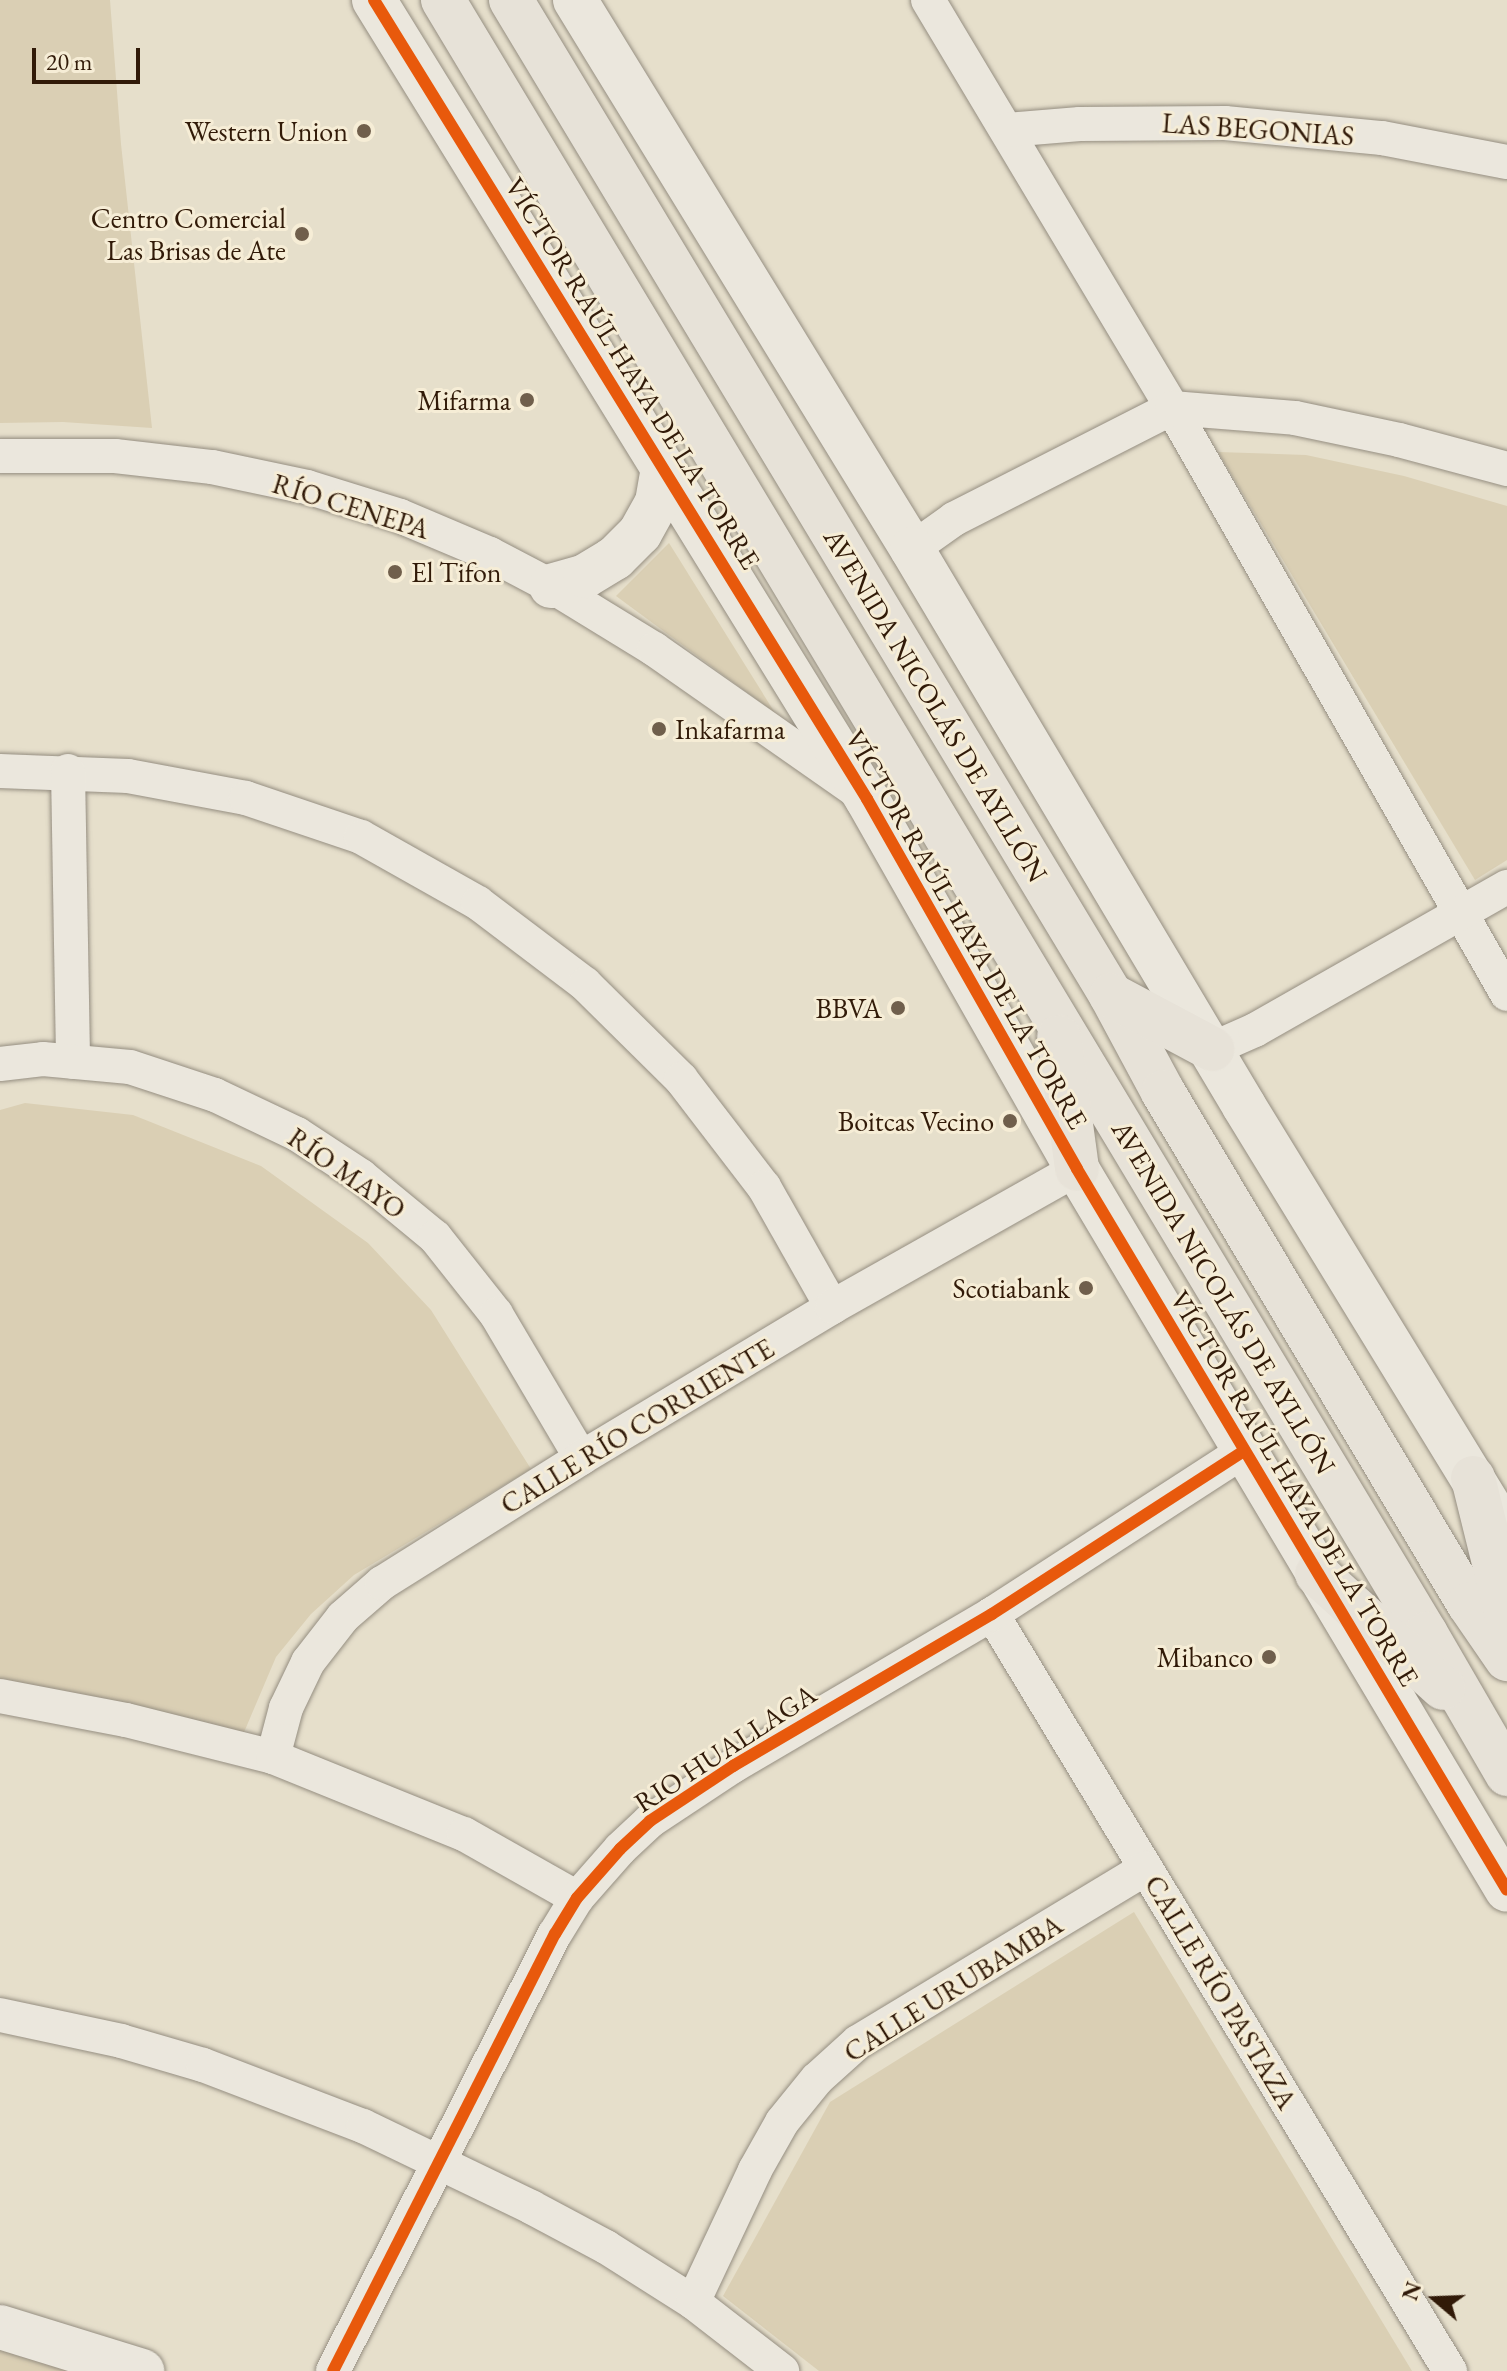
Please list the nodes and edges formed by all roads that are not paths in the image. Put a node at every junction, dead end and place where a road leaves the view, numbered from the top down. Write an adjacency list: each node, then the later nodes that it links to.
1 (374, 0): 10 (street, VÍCTOR RAÚL HAYA DE LA TORRE)
2 (443, 0): 21 (main road, AVENIDA NICOLÁS DE AYLLÓN)
3 (511, 0): 20 (main road, AVENIDA NICOLÁS DE AYLLÓN)
4 (928, 0): 6 (street)
5 (585, 6): 12 (street)
6 (1007, 130): 7 (street, LAS BEGONIAS); 8 (street)
7 (1507, 162)
8 (1172, 408): 11 (street); 12 (street); 18 (street)
9 (0, 456): 13 (street, RÍO CENEPA)
10 (663, 468): 13 (street); 16 (street, VÍCTOR RAÚL HAYA DE LA TORRE)
11 (1507, 469)
12 (912, 549): 22 (street)
13 (551, 586): 16 (street, RÍO CENEPA)
14 (0, 771): 15 (street)
15 (68, 771): 23 (street); 26 (street)
16 (867, 799): 25 (street, VÍCTOR RAÚL HAYA DE LA TORRE)
17 (1507, 887): 18 (street)
18 (1460, 917): 19 (street); 22 (street)
19 (1507, 994)
20 (1111, 995): 22 (main road); 34 (main road, AVENIDA NICOLÁS DE AYLLÓN)
21 (1056, 1019): 25 (main road); 36 (main road, AVENIDA NICOLÁS DE AYLLÓN)
22 (1212, 1049): 29 (street)
23 (73, 1062): 24 (street, RÍO MAYO); 28 (street, RÍO MAYO)
24 (0, 1064)
25 (1077, 1169): 26 (street, CALLE RÍO CORRIENTE); 27 (street, VÍCTOR RAÚL HAYA DE LA TORRE)
26 (832, 1307): 28 (street, CALLE RÍO CORRIENTE)
27 (1244, 1451): 31 (street, VÍCTOR RAÚL HAYA DE LA TORRE); 32 (street, RIO HUALLAGA)
28 (581, 1458): 37 (street, CALLE RÍO CORRIENTE)
29 (1473, 1478): 30 (street); 33 (main road)
30 (1507, 1536)
31 (1317, 1574): 36 (main road); 40 (street, VÍCTOR RAÚL HAYA DE LA TORRE)
32 (992, 1614): 39 (street, CALLE RÍO PASTAZA); 41 (street, RIO HUALLAGA)
33 (1507, 1615)
34 (1507, 1659)
35 (0, 1696): 37 (street)
36 (1472, 1714): 38 (main road, AVENIDA NICOLÁS DE AYLLÓN)
37 (273, 1757): 41 (street)
38 (1507, 1774)
39 (1146, 1868): 44 (street, CALLE URUBAMBA); 49 (street, CALLE RÍO PASTAZA)
40 (1507, 1890)
41 (577, 1898): 43 (street, RIO HUALLAGA)
42 (0, 2015): 43 (street)
43 (441, 2162): 44 (street); 47 (street, RIO HUALLAGA)
44 (693, 2302): 48 (street)
45 (0, 2327): 46 (street)
46 (142, 2371)
47 (333, 2371)
48 (782, 2371)
49 (1450, 2371)

